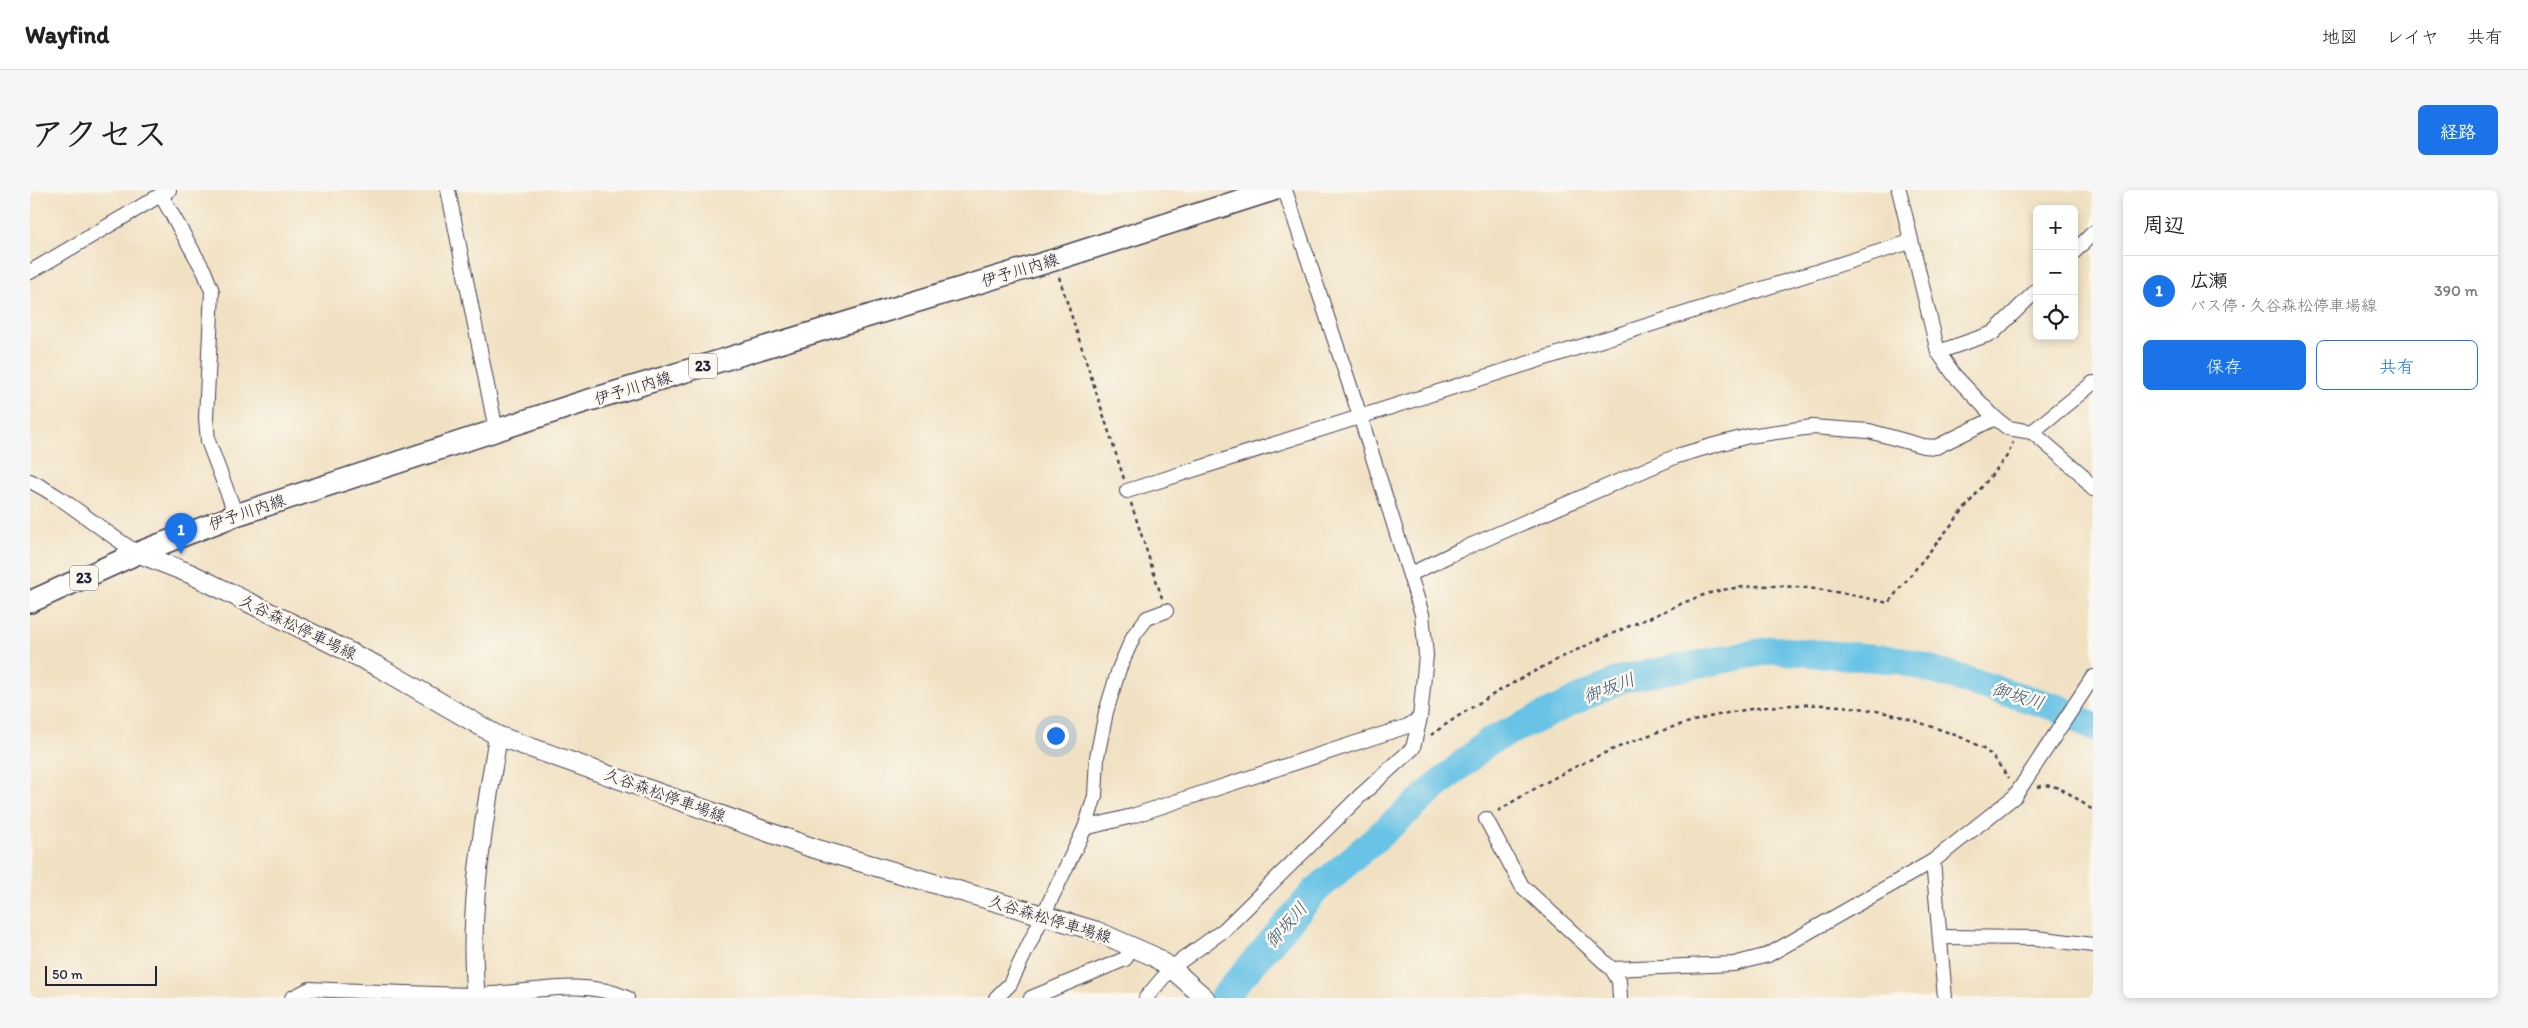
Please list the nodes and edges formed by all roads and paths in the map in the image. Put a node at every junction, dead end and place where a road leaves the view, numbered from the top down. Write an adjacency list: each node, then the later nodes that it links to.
1 (448, 190): 16 (street)
2 (1273, 190): 9 (main road, 伊予川内線 / 23)
3 (1285, 190): 14 (street)
4 (1899, 190): 7 (street)
5 (165, 193): 10 (street); 21 (street)
6 (2093, 233): 8 (street)
7 (1910, 242): 12 (street); 14 (street)
8 (2076, 250)
9 (1054, 260): 16 (main road, 伊予川内線 / 23); 20 (path)
10 (30, 272)
11 (2033, 294): 12 (street)
12 (1938, 352): 15 (street)
13 (2093, 383): 17 (street)
14 (1360, 416): 20 (street); 23 (street)
15 (1995, 418): 17 (street); 23 (street)
16 (496, 430): 21 (main road, 伊予川内線 / 23)
17 (2025, 431): 19 (street); 29 (path)
18 (30, 482): 22 (street)
19 (2093, 489)
20 (1127, 491): 25 (path)
21 (236, 514): 22 (main road, 伊予川内線 / 23)
22 (138, 553): 24 (main road, 伊予川内線 / 23); 28 (main road, 久谷森松停車場線)
23 (1411, 574): 27 (street)
24 (30, 602)
25 (1166, 611): 33 (street)
26 (2093, 677): 30 (street)
27 (1420, 718): 29 (street); 33 (street)
28 (498, 736): 35 (main road, 久谷森松停車場線); 41 (street)
29 (1414, 748): 40 (street)
30 (2018, 791): 31 (path); 32 (path); 34 (street)
31 (2093, 810)
32 (1486, 818): 39 (street)
33 (1085, 828): 35 (street)
34 (1934, 861): 36 (street); 39 (street)
35 (1041, 916): 38 (main road, 久谷森松停車場線); 44 (street)
36 (1940, 937): 37 (street); 49 (street)
37 (2093, 945)
38 (1134, 947): 40 (main road, 久谷森松停車場線); 45 (street)
39 (1612, 969): 48 (street)
40 (1176, 972): 46 (street); 47 (main road, 久谷森松停車場線)
41 (475, 996): 42 (street); 43 (street)
42 (292, 998)
43 (627, 998)
44 (996, 998)
45 (1031, 998)
46 (1146, 998)
47 (1205, 998)
48 (1620, 998)
49 (1944, 998)

